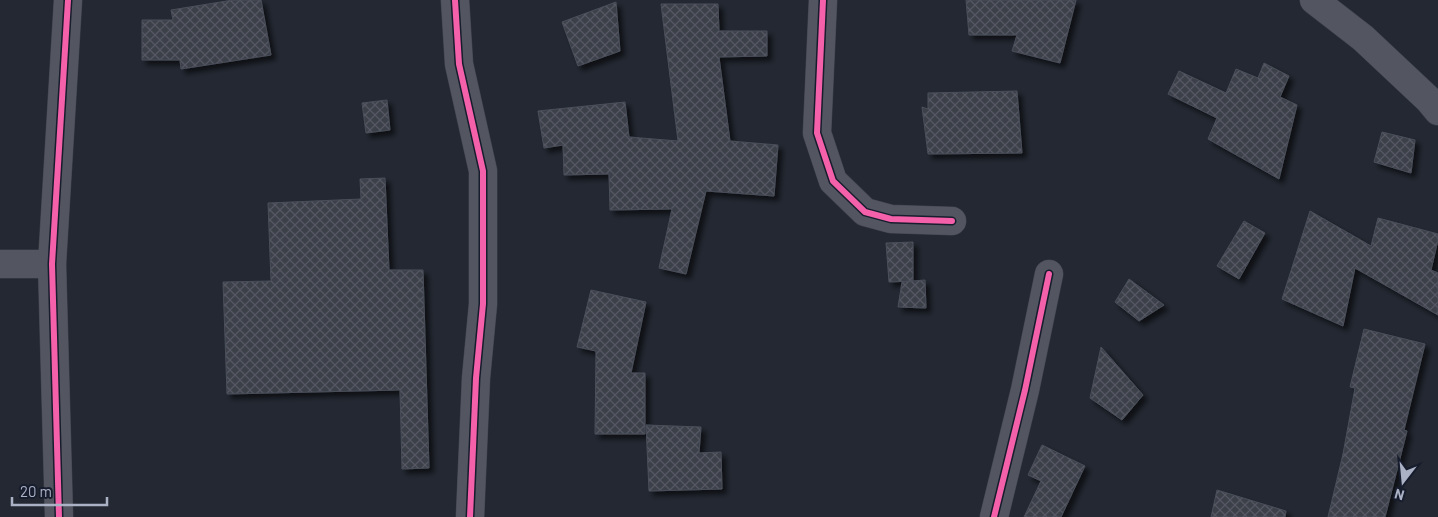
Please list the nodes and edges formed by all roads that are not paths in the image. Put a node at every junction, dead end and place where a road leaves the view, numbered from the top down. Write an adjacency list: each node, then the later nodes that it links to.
1 (68, 0): 8 (street)
2 (455, 0): 11 (street)
3 (823, 0): 6 (street)
4 (1314, 0): 5 (street)
5 (1438, 111)
6 (952, 221)
7 (0, 264): 8 (street)
8 (52, 264): 10 (street)
9 (1049, 274): 12 (street)
10 (59, 517)
11 (470, 517)
12 (994, 517)

